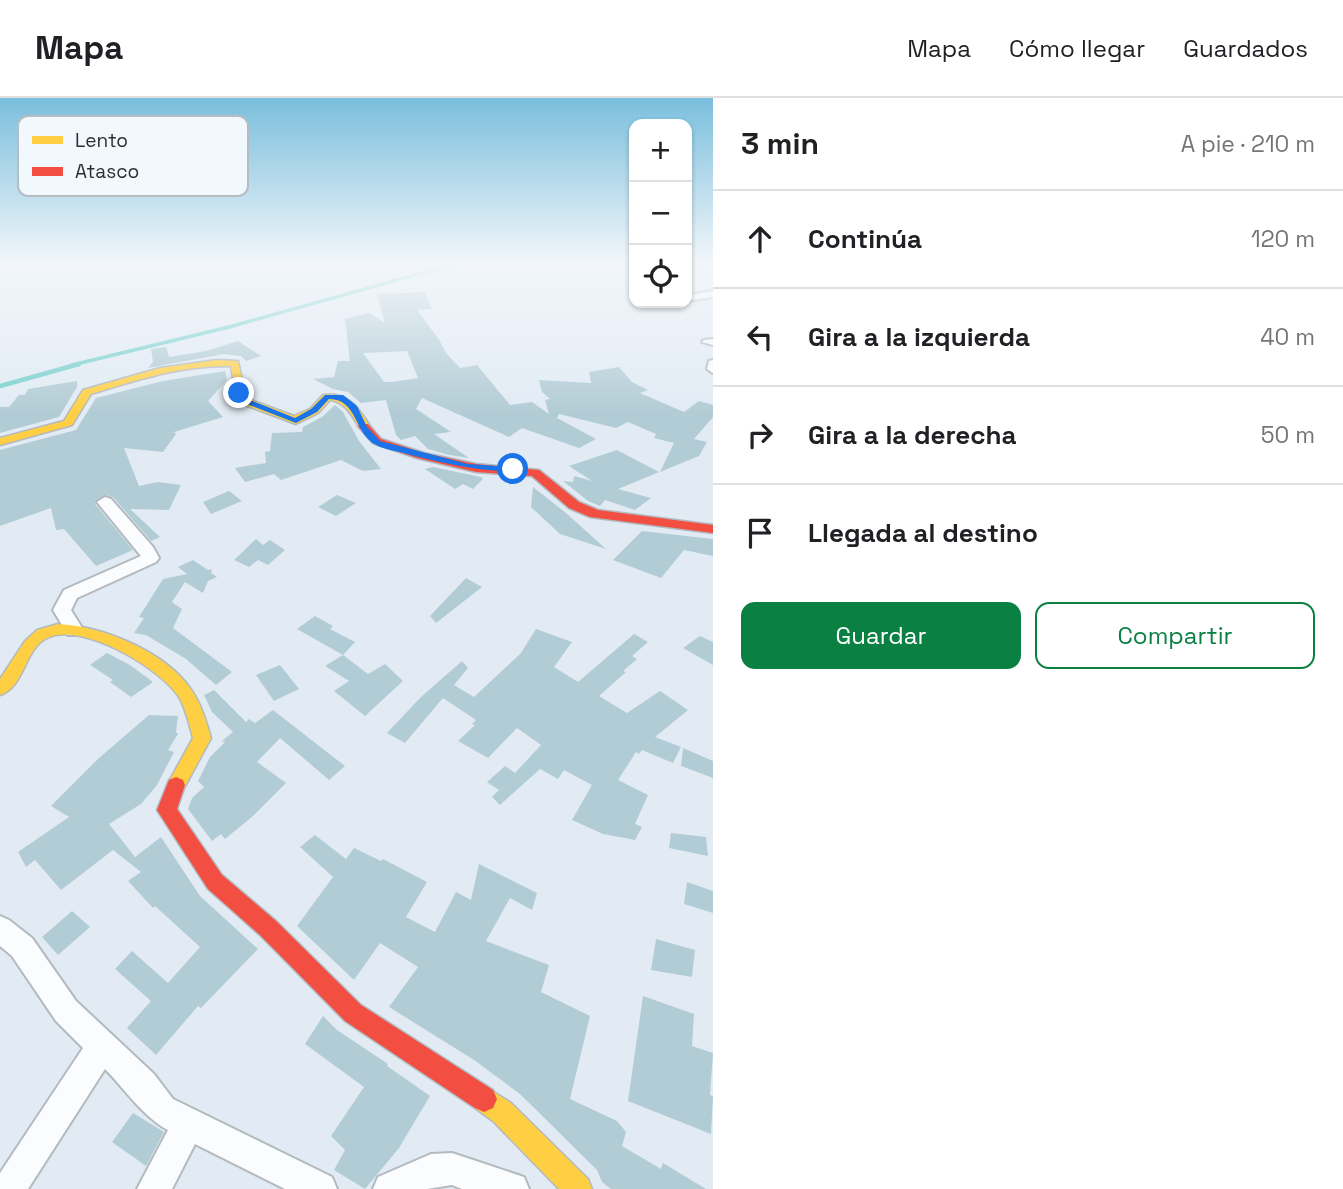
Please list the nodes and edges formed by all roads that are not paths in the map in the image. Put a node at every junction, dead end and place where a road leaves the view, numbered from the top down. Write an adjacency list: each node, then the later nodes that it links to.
1 (0, 442): 3 (street)
2 (105, 502): 4 (street)
3 (713, 529)
4 (75, 631): 5 (street); 15 (street)
5 (0, 689)
6 (0, 929): 7 (street)
7 (102, 1046): 8 (street); 11 (street)
8 (188, 1125): 10 (street); 12 (street)
9 (449, 1179): 13 (street); 14 (street)
10 (317, 1188)
11 (9, 1189)
12 (154, 1189)
13 (390, 1189)
14 (512, 1189)
15 (578, 1189)

